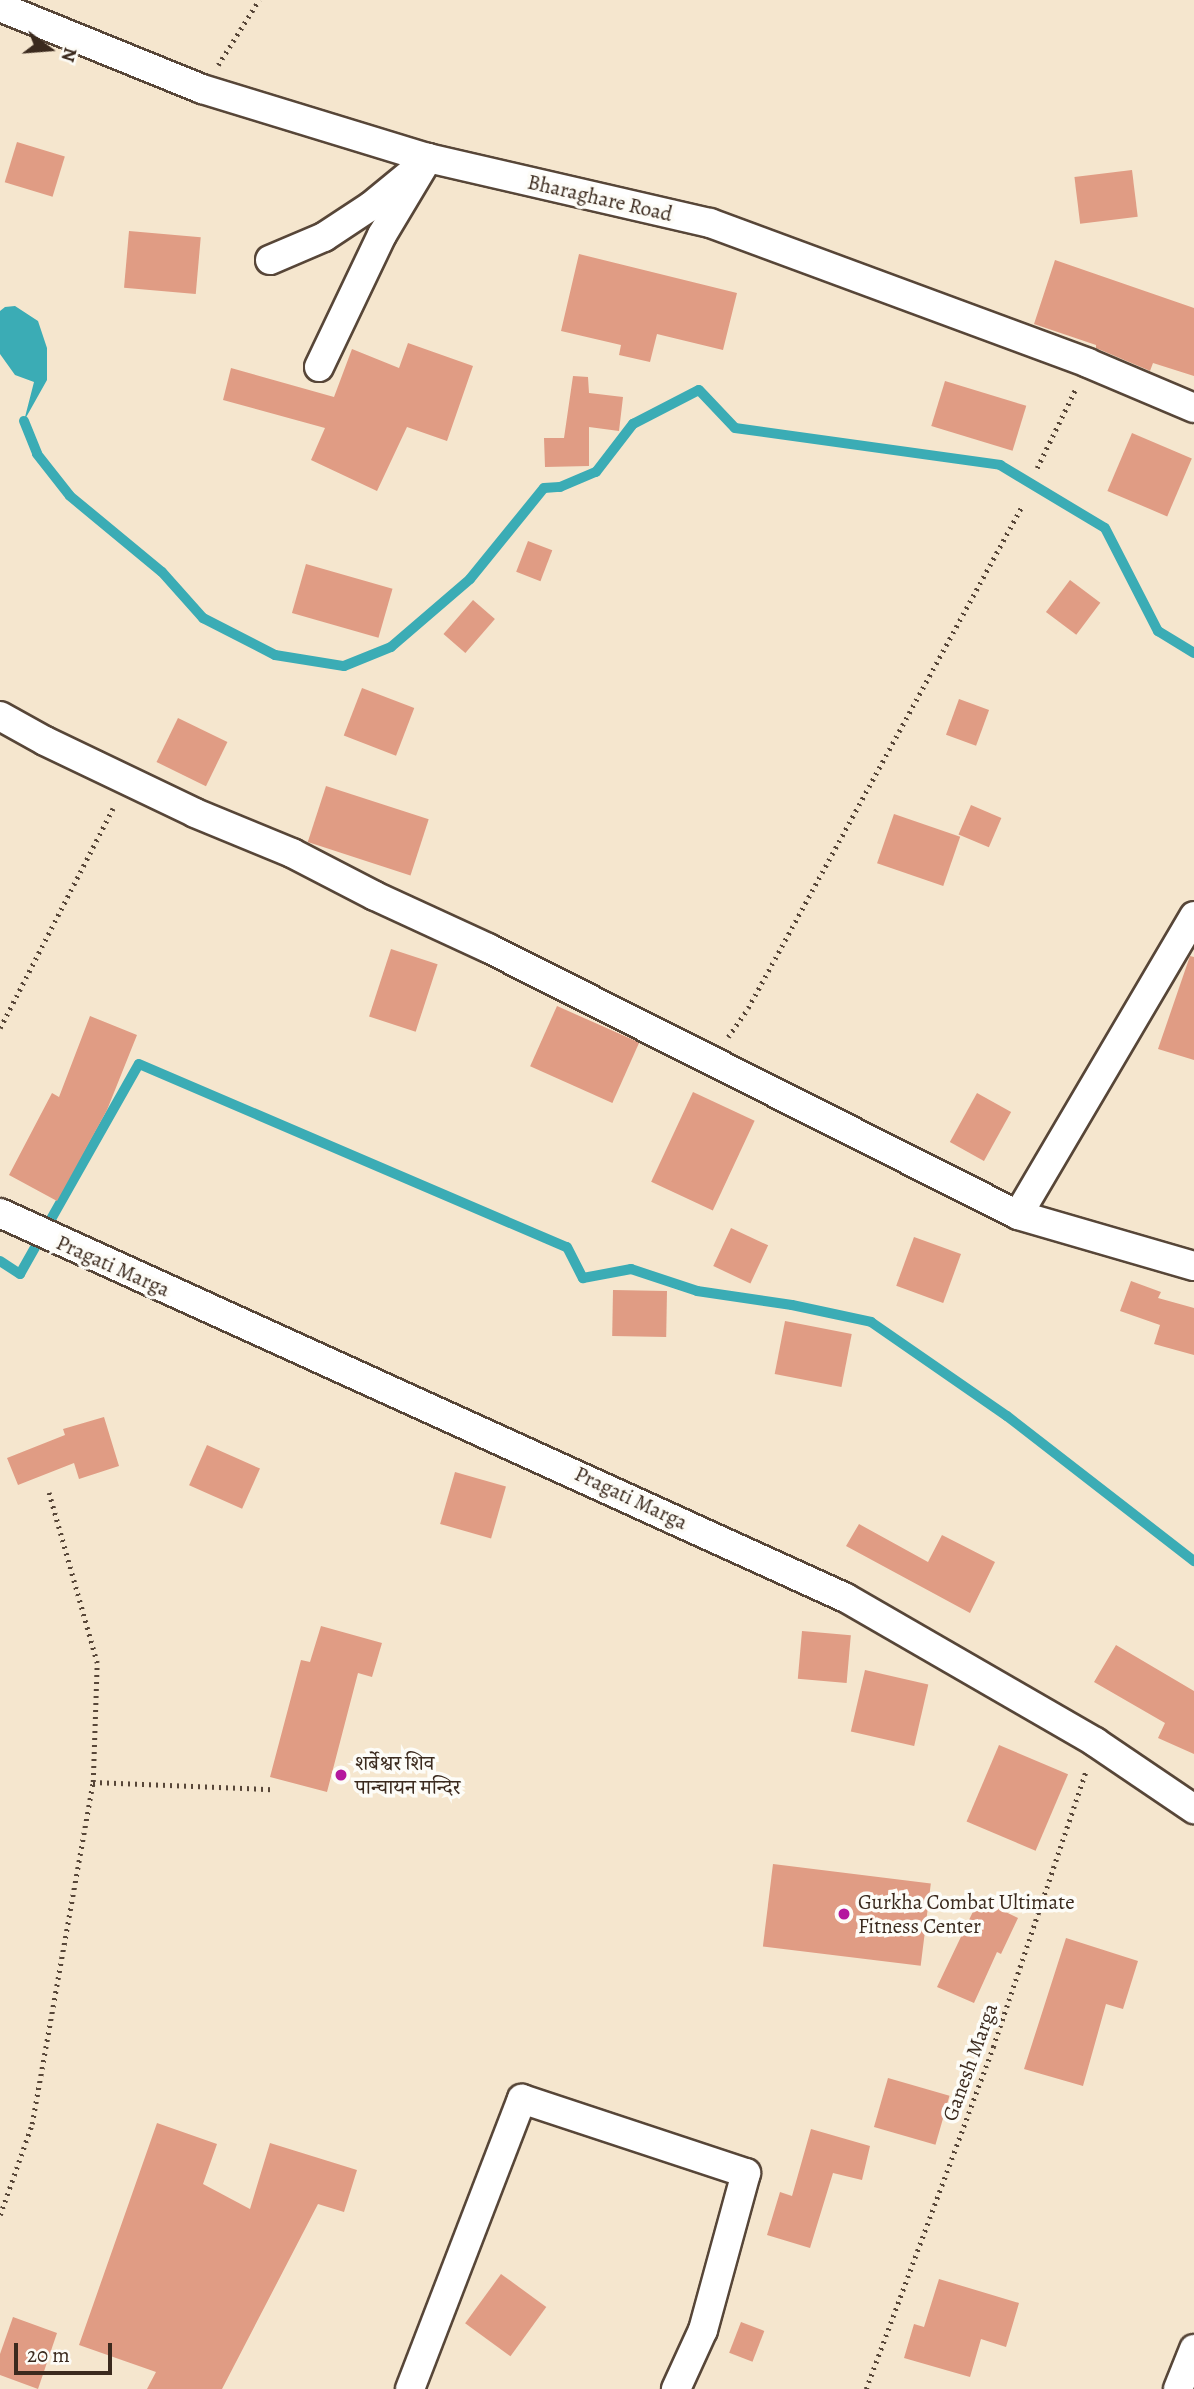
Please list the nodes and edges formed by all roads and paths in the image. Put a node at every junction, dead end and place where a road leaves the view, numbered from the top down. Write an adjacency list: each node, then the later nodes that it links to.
1 (258, 0): 3 (path)
2 (0, 7): 3 (street, Bharaghare Road)
3 (202, 89): 4 (street, Bharaghare Road)
4 (428, 159): 5 (street); 6 (street, Bharaghare Road); 7 (street)
5 (270, 260)
6 (1088, 363): 8 (street, Bharaghare Road); 9 (path)
7 (319, 367)
8 (1194, 408)
9 (1037, 468)
10 (1022, 506): 15 (path)
11 (0, 716): 12 (street)
12 (127, 780): 14 (path); 15 (street)
13 (1194, 915): 17 (street)
14 (0, 1028)
15 (712, 1060): 17 (street)
16 (0, 1213): 20 (street, Pragati Marga)
17 (1018, 1215): 18 (street)
18 (1194, 1266)
19 (50, 1493): 21 (path)
20 (1095, 1742): 23 (street, Pragati Marga); 28 (path, Ganesh Marga)
21 (93, 1782): 22 (path); 24 (path)
22 (271, 1789)
23 (1194, 1809)
24 (0, 2215)
25 (1194, 2349): 29 (street)
26 (410, 2389): 27 (street)
27 (677, 2389)
28 (866, 2389)
29 (1178, 2389)

